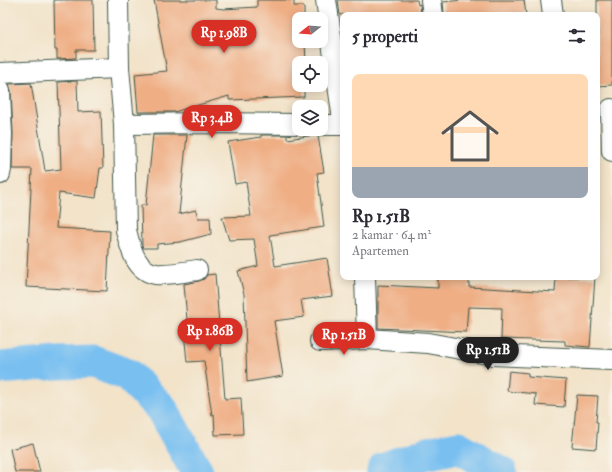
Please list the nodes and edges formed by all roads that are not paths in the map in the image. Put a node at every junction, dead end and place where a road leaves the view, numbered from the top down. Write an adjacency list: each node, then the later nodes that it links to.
1 (118, 0): 7 (street)
2 (326, 0): 10 (street)
3 (431, 0): 5 (street)
4 (551, 0): 6 (street)
5 (433, 12)
6 (553, 12)
7 (119, 68): 8 (street); 12 (street)
8 (0, 73)
9 (0, 91): 17 (street)
10 (340, 99)
11 (607, 109): 16 (street)
12 (124, 124): 13 (street); 18 (street)
13 (292, 124)
14 (328, 125): 15 (street)
15 (340, 125)
16 (612, 150)
17 (0, 174)
18 (197, 270)
19 (365, 280): 20 (street)
20 (367, 338): 21 (street); 22 (street)
21 (320, 341)
22 (612, 360)

